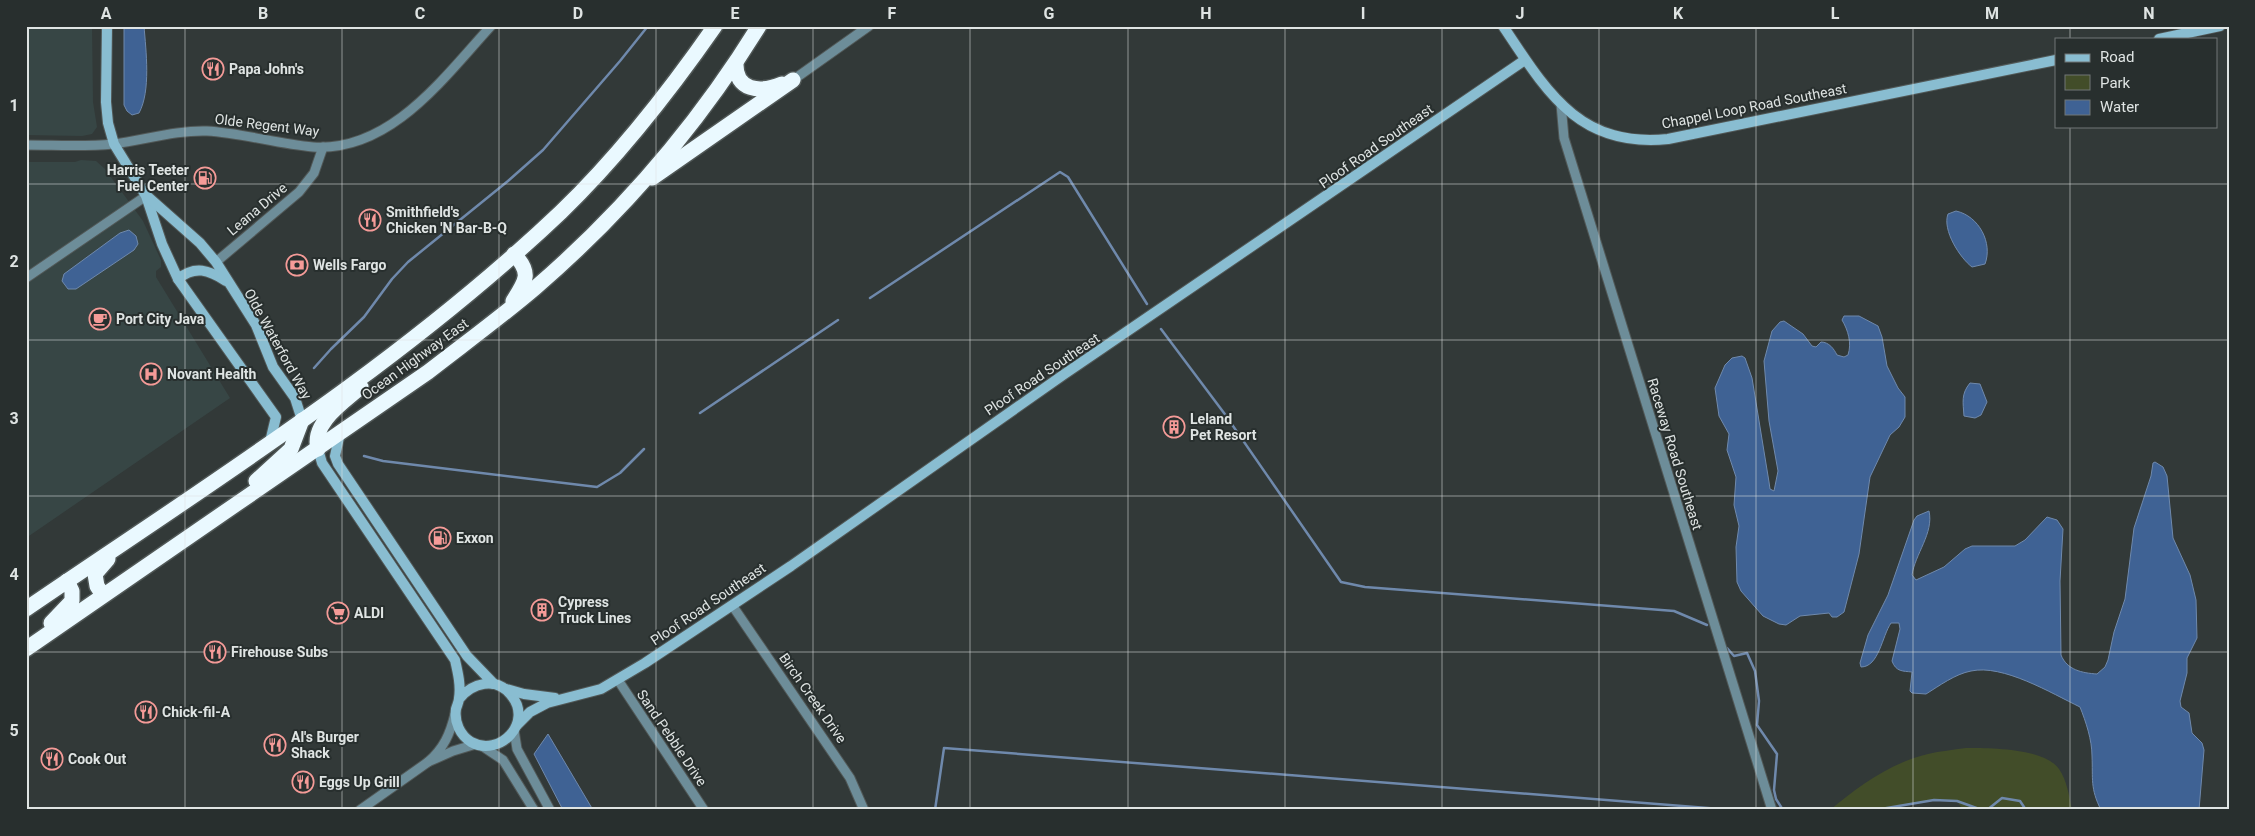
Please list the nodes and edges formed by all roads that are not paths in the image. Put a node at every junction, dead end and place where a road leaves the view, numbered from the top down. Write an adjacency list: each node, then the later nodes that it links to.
1 (107, 26): 15 (street, Olde Waterford Way)
2 (492, 26): 16 (street, Olde Regent Way)
3 (716, 26): 19 (highway, Ocean Highway East)
4 (759, 26): 11 (highway, Ocean Highway East)
5 (869, 26): 12 (street)
6 (1503, 26): 9 (street, Chappel Loop Road Southeast)
7 (2220, 26): 8 (street)
8 (2164, 38)
9 (1525, 60): 13 (street, Chappel Loop Road Southeast); 34 (street, Ploof Road Southeast)
10 (2055, 60): 13 (street, Chappel Loop Road Southeast)
11 (736, 63): 12 (highway); 17 (highway, Ocean Highway East)
12 (793, 80): 17 (highway)
13 (1561, 104): 49 (street, Raceway Road Southeast)
14 (26, 144): 15 (street, Olde Regent Way)
15 (114, 144): 16 (street, Olde Regent Way); 18 (street, Olde Waterford Way)
16 (323, 147): 20 (street, Leana Drive)
17 (632, 193): 24 (highway, Ocean Highway East)
18 (146, 196): 20 (street, Olde Waterford Way); 21 (street); 22 (street, Olde Waterford Way)
19 (514, 254): 24 (highway); 25 (highway, Ocean Highway East)
20 (216, 262): 23 (street, Olde Waterford Way)
21 (26, 278)
22 (178, 279): 23 (street); 28 (street, Olde Waterford Way)
23 (227, 281): 26 (street, Olde Waterford Way)
24 (506, 312): 27 (highway, Ocean Highway East)
25 (420, 334): 26 (highway, Ocean Highway East); 29 (highway)
26 (302, 420): 28 (highway, Ocean Highway East); 30 (highway)
27 (340, 433): 29 (highway, Ocean Highway East); 38 (street)
28 (270, 442): 31 (highway, Ocean Highway East)
29 (318, 449): 30 (highway, Ocean Highway East); 40 (street)
30 (202, 528): 33 (highway, Ocean Highway East)
31 (129, 538): 32 (highway, Ocean Highway East); 33 (highway)
32 (67, 581): 35 (highway, Ocean Highway East); 36 (highway)
33 (104, 595): 36 (highway, Ocean Highway East)
34 (732, 605): 37 (street, Ploof Road Southeast); 48 (street, Birch Creek Drive)
35 (26, 609)
36 (26, 648)
37 (618, 680): 39 (street, Ploof Road Southeast); 47 (street, Sand Pebble Drive)
38 (499, 686): 39 (street, Ploof Road Southeast); 40 (street); 41 (street)
39 (566, 697): 41 (street, Ploof Road Southeast)
40 (458, 704): 42 (street); 43 (street)
41 (516, 728): 42 (street); 46 (street)
42 (479, 745): 43 (street); 45 (street)
43 (428, 762): 44 (street)
44 (360, 810)
45 (534, 810)
46 (550, 810)
47 (704, 810)
48 (864, 810)
49 (1772, 810)

